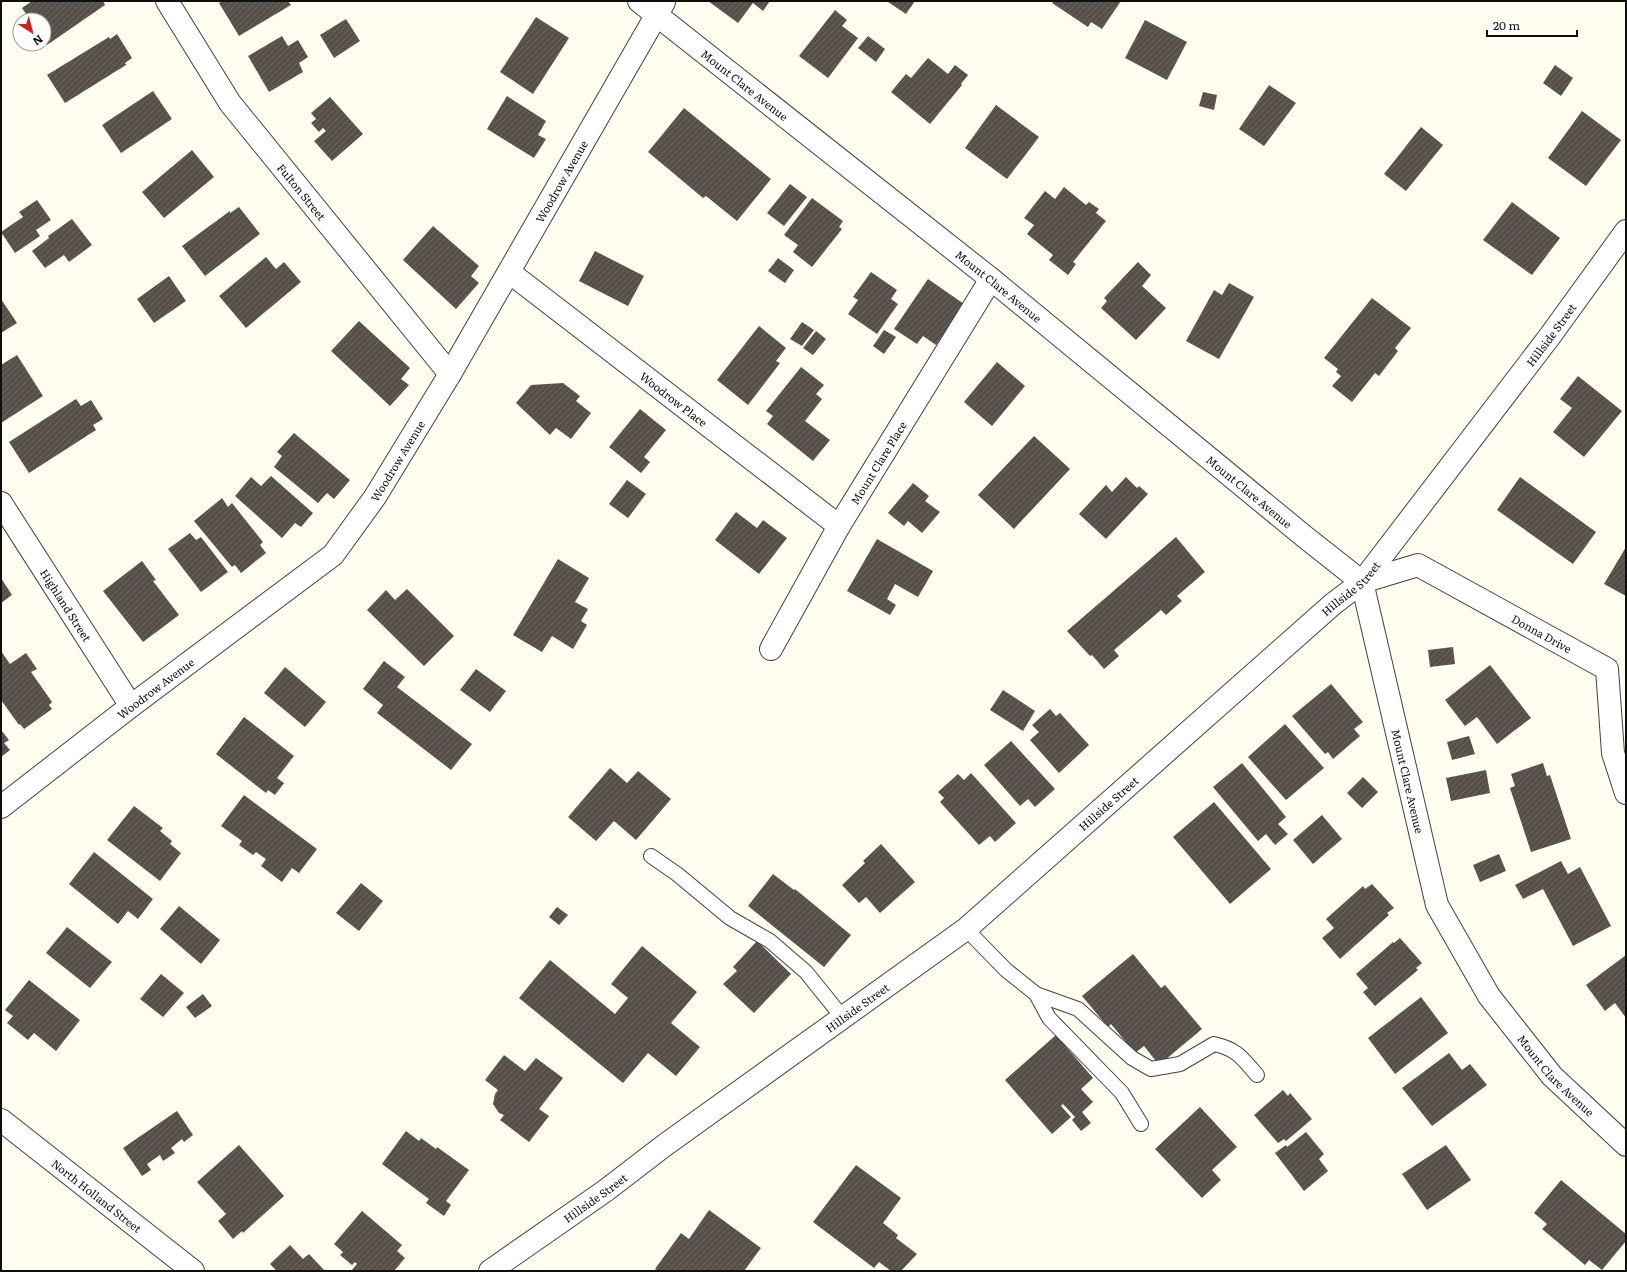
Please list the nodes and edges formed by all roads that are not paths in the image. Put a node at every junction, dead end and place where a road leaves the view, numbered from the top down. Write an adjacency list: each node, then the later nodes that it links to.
1 (167, 1): 7 (street, Fulton Street)
2 (639, 1): 3 (street, Mount Clare Avenue)
3 (661, 8): 5 (street, Woodrow Avenue); 6 (street, Mount Clare Avenue)
4 (1626, 231): 10 (street, Hillside Street)
5 (509, 272): 7 (street, Woodrow Avenue); 9 (street, Woodrow Place)
6 (990, 279): 9 (street, Mount Clare Place); 10 (street, Mount Clare Avenue)
7 (450, 374): 13 (street, Woodrow Avenue)
8 (1, 503): 13 (street, Highland Street)
9 (839, 526): 11 (street, Mount Clare Place)
10 (1362, 582): 12 (street, Donna Drive); 17 (street, Hillside Street); 23 (street, Mount Clare Avenue)
11 (771, 649)
12 (1616, 672): 14 (street, Donna Drive)
13 (131, 706): 15 (street, Woodrow Avenue)
14 (1626, 793)
15 (1, 807)
16 (650, 856): 19 (lane)
17 (966, 929): 18 (lane); 19 (street, Hillside Street)
18 (1036, 994): 20 (lane); 22 (lane)
19 (843, 1018): 25 (street, Hillside Street)
20 (1257, 1075)
21 (1, 1120): 24 (street, North Holland Street)
22 (1141, 1124)
23 (1626, 1145)
24 (193, 1271)
25 (490, 1271)

